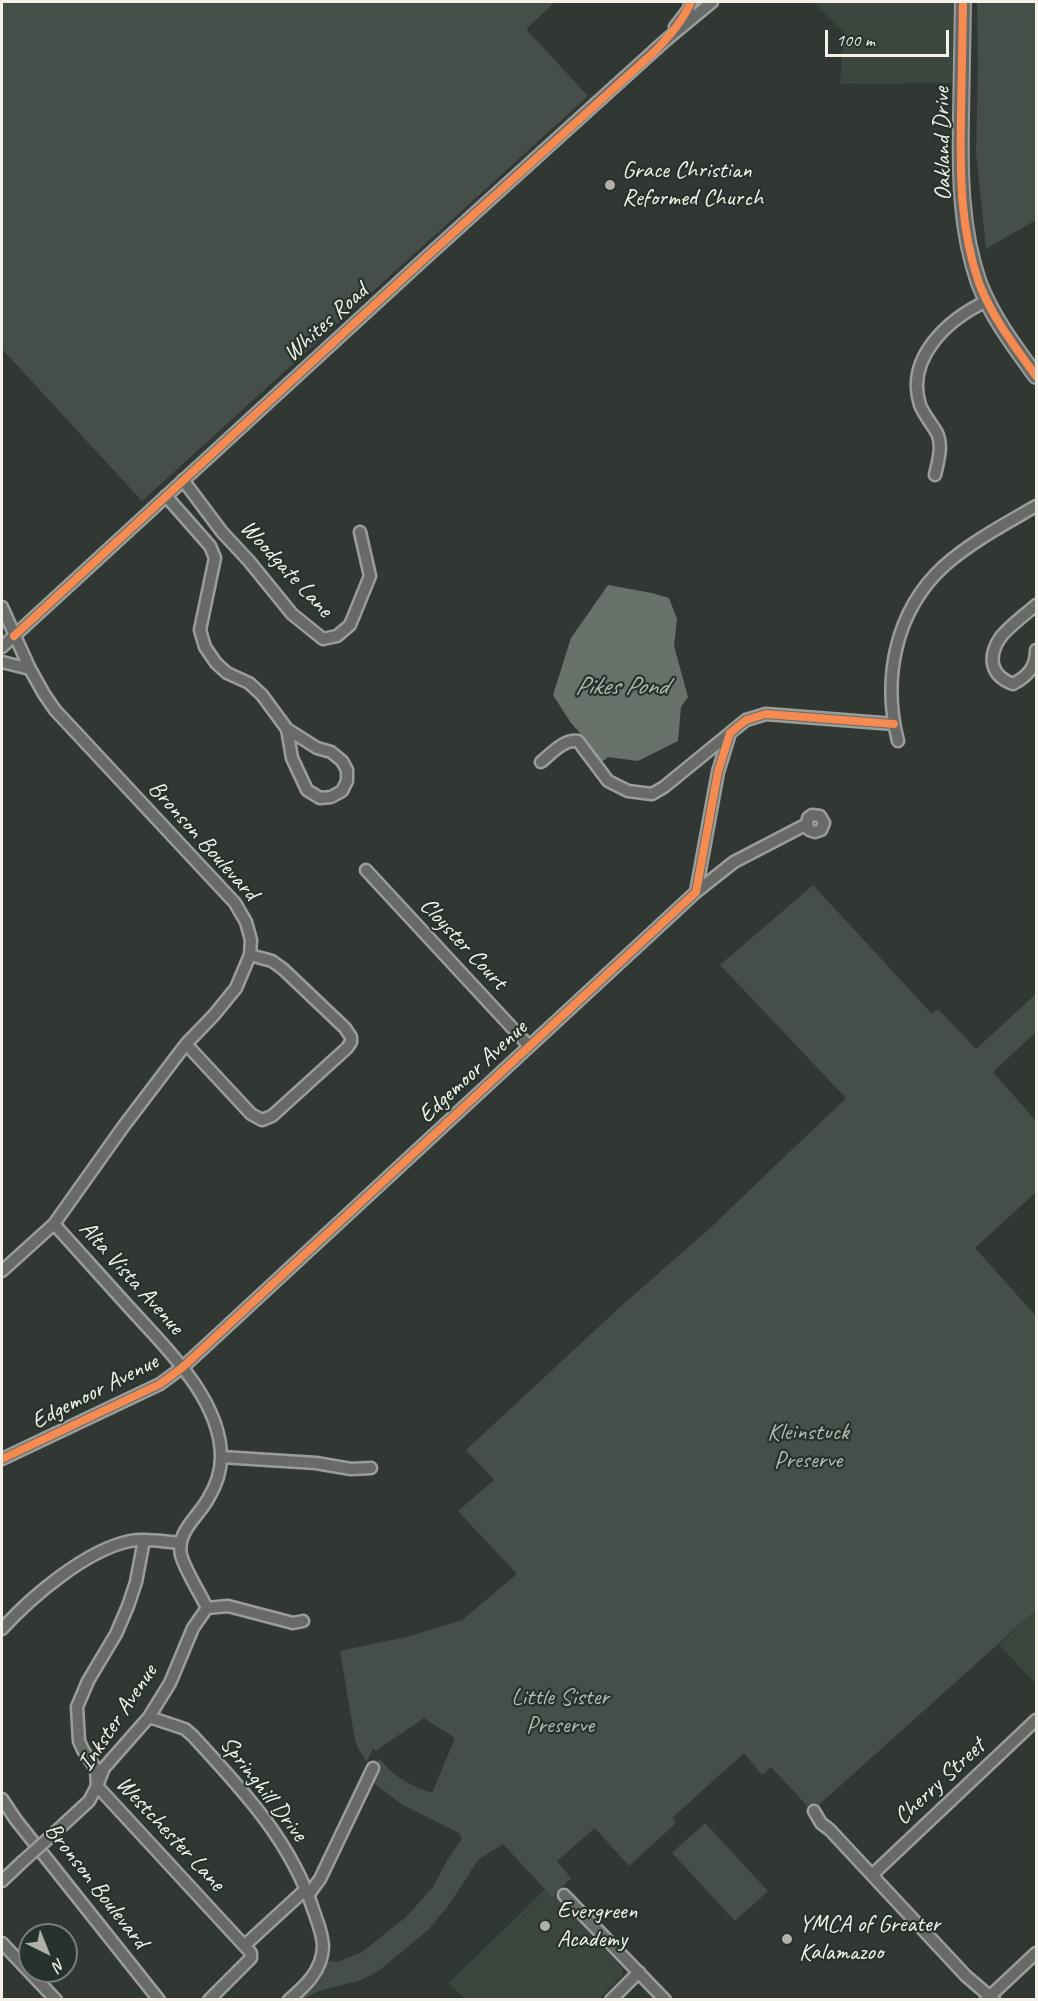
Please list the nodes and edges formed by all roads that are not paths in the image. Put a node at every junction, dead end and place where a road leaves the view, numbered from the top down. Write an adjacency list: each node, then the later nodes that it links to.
1 (691, 2): 4 (street)
2 (712, 2): 4 (street, Whites Road)
3 (963, 2): 5 (main road, Oakland Drive)
4 (666, 40): 8 (street, Whites Road)
5 (987, 301): 6 (main road, Oakland Drive); 7 (street)
6 (1036, 376)
7 (935, 475)
8 (183, 480): 9 (street, Whites Road); 11 (street, Woodgate Lane)
9 (166, 496): 14 (street, Whites Road); 20 (street, Woodgate Lane)
10 (1036, 506): 19 (street)
11 (360, 532)
12 (1036, 605): 16 (street)
13 (2, 607): 14 (street, Bronson Boulevard)
14 (14, 636): 15 (street, Whites Road); 18 (street, Bronson Boulevard)
15 (2, 647)
16 (1036, 650)
17 (2, 662): 18 (street)
18 (30, 669): 27 (street, Bronson Boulevard)
19 (894, 724): 21 (street); 22 (street)
20 (287, 729): 20 (street, Woodgate Lane)
21 (730, 733): 23 (street); 26 (street)
22 (898, 741)
23 (541, 762)
24 (807, 824): 26 (street, Edgemoor Avenue)
25 (366, 870): 29 (street, Cloyster Court)
26 (696, 892): 29 (street, Edgemoor Avenue)
27 (250, 955): 28 (street, Bronson Boulevard); 28 (street)
28 (186, 1044): 30 (street, Bronson Boulevard)
29 (529, 1046): 32 (street, Edgemoor Avenue)
30 (54, 1224): 31 (street, Bronson Boulevard); 32 (street, Alta Vista Avenue)
31 (2, 1270)
32 (183, 1367): 33 (street, Alta Vista Avenue); 34 (street, Edgemoor Avenue)
33 (221, 1457): 35 (street); 37 (street)
34 (2, 1459)
35 (371, 1468)
36 (144, 1540): 37 (street); 40 (street); 44 (street, Westchester Lane)
37 (181, 1543): 38 (street)
38 (207, 1608): 39 (street); 41 (street, Inkster Avenue)
39 (303, 1621)
40 (2, 1629)
41 (149, 1717): 44 (street, Inkster Avenue); 49 (street, Springhill Drive)
42 (1036, 1720): 47 (street, Cherry Street)
43 (373, 1768): 49 (street)
44 (97, 1786): 48 (street, Inkster Avenue, bridge); 52 (street, Westchester Lane)
45 (2, 1799): 57 (street, Bronson Boulevard)
46 (814, 1811): 47 (street)
47 (872, 1875): 55 (street)
48 (2, 1881)
49 (307, 1892): 52 (street); 59 (street, Springhill Drive)
50 (564, 1895): 54 (street)
51 (2, 1943): 56 (street)
52 (245, 1945): 58 (street)
53 (1036, 1953): 55 (street)
54 (639, 1972): 60 (street); 61 (street)
55 (990, 1998)
56 (56, 2000)
57 (159, 2000)
58 (209, 2000)
59 (289, 2000)
60 (610, 2000)
61 (665, 2000)

